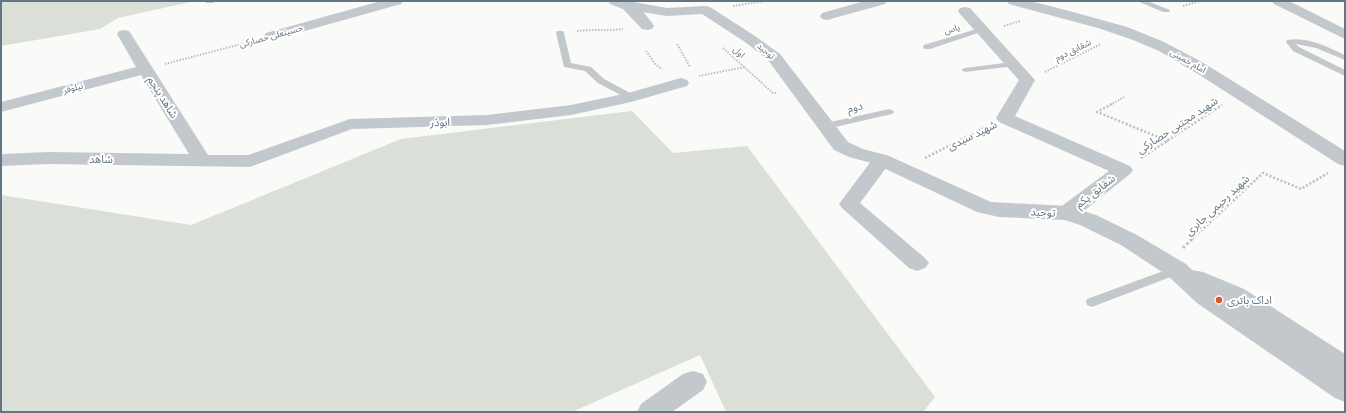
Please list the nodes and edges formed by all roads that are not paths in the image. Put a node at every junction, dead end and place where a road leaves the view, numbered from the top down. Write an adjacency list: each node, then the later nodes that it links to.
1 (396, 1): 15 (street, حسینعلی حصارکی)
2 (880, 1): 9 (street)
3 (1014, 1): 30 (street, امام خمینی)
4 (1140, 1): 7 (lane)
5 (1279, 1): 14 (street)
6 (621, 4): 10 (street); 26 (street, توحید)
7 (1166, 10)
8 (965, 11): 11 (street)
9 (827, 16)
10 (647, 26)
11 (983, 30): 16 (lane, یاس); 18 (street)
12 (560, 33): 23 (lane)
13 (124, 34): 19 (street, شاهد پنجم)
14 (1345, 35)
15 (271, 36)
16 (927, 47)
17 (1345, 58): 21 (lane)
18 (1012, 64): 20 (lane); 31 (street, شهید سیدی)
19 (146, 69): 24 (street, نیلوفر); 27 (street, شاهد پنجم)
20 (965, 70)
21 (1345, 73)
22 (681, 83): 23 (street, ابوذر)
23 (631, 97): 27 (street, ابوذر)
24 (1, 107)
25 (888, 112): 26 (lane, دوم)
26 (826, 126): 29 (street, توحید)
27 (201, 159): 28 (street, شاهد)
28 (1, 160)
29 (882, 160): 32 (street, توحید); 33 (street)
30 (1345, 160)
31 (1123, 170): 32 (street, شقایق یکم)
32 (1067, 213): 34 (street, توحید)
33 (917, 263)
34 (1172, 267): 35 (lane); 36 (street, توحید); 38 (street, توحید)
35 (1092, 302)
36 (1345, 368)
37 (693, 382): 39 (street)
38 (1345, 390)
39 (651, 412)

